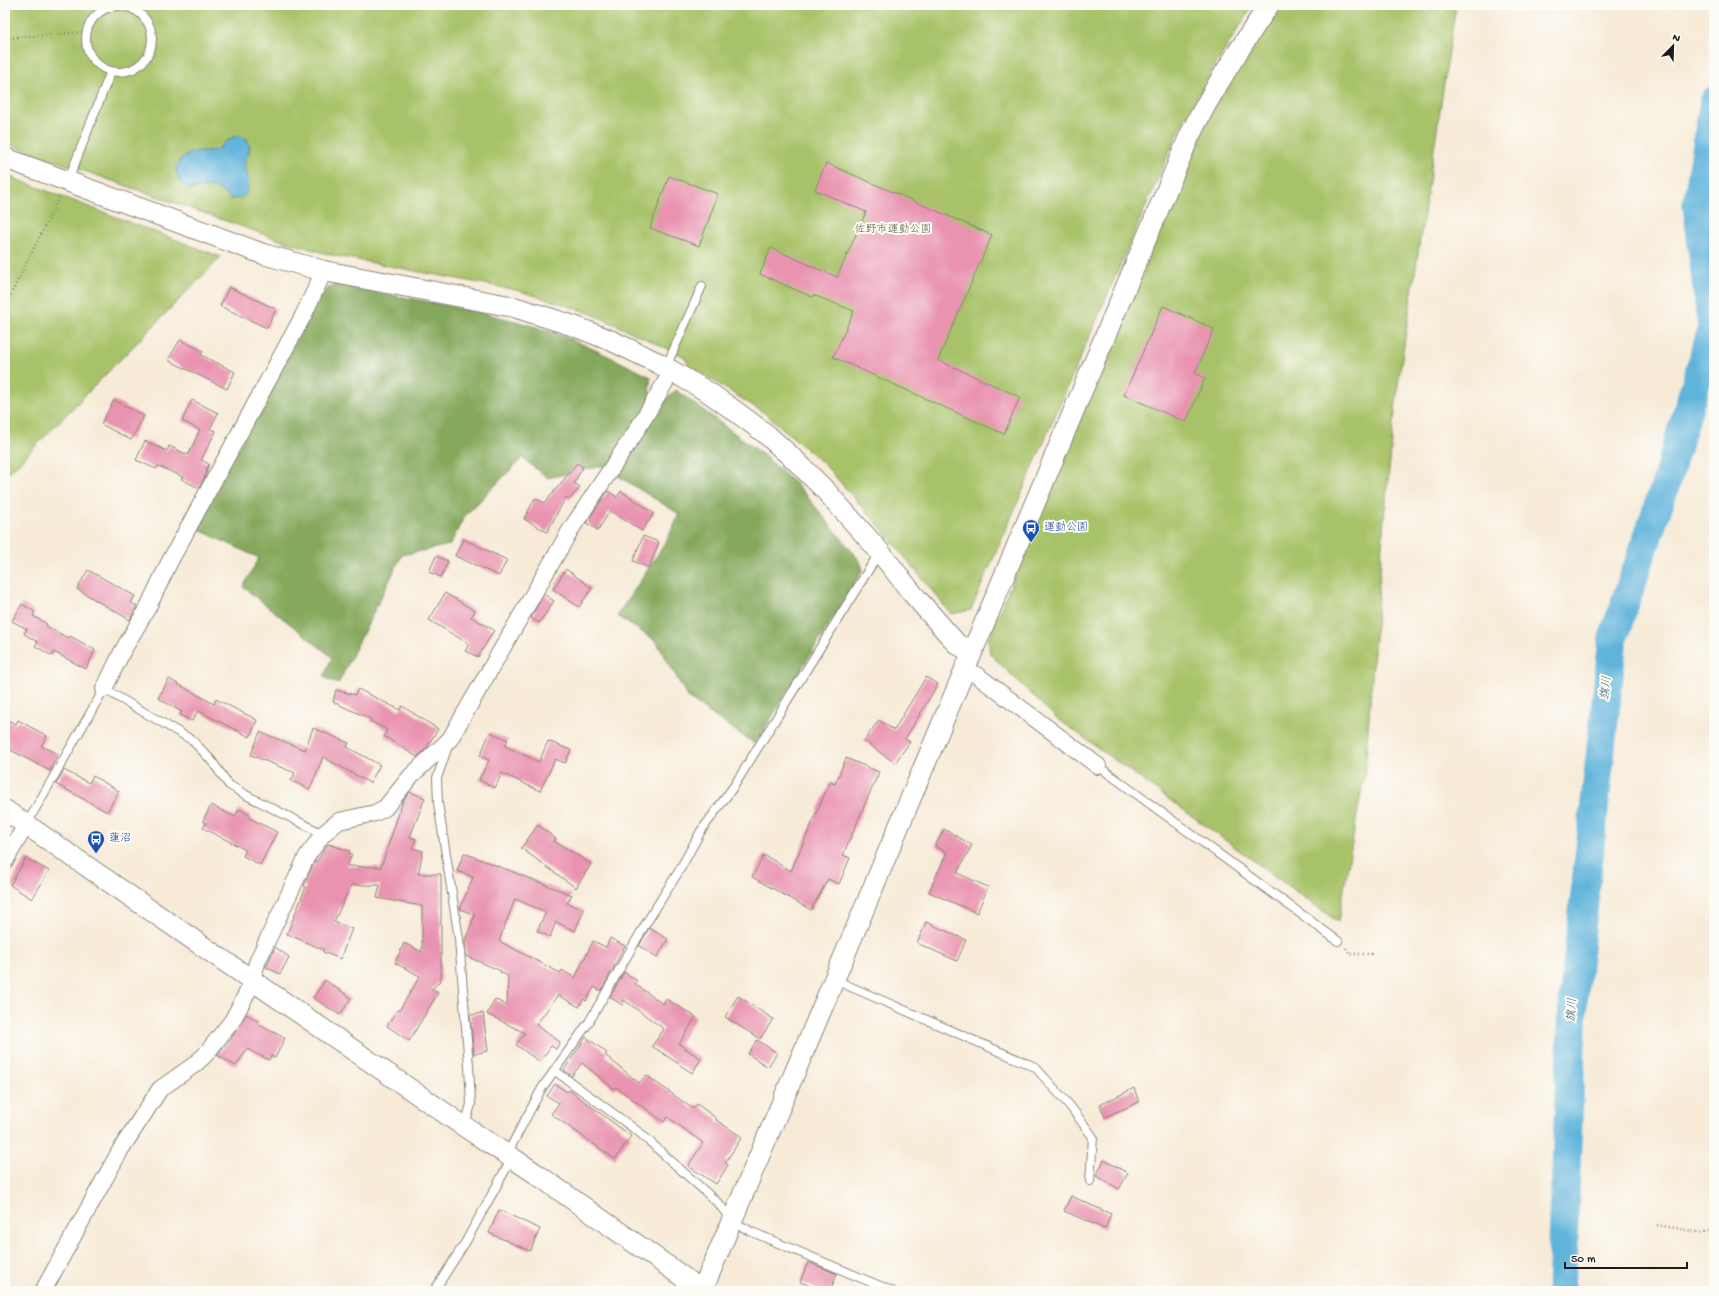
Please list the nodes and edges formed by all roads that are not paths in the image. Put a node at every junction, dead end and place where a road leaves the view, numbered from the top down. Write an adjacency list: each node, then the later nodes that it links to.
1 (1270, 5): 10 (street)
2 (134, 7): 3 (lane); 3 (lane)
3 (110, 71): 5 (lane)
4 (5, 158): 5 (street)
5 (68, 182): 6 (street)
6 (324, 271): 8 (street); 11 (street)
7 (702, 286): 8 (lane)
8 (669, 369): 9 (street); 12 (street)
9 (880, 552): 10 (street); 21 (lane)
10 (968, 660): 13 (street); 20 (street)
11 (104, 689): 15 (lane); 16 (lane)
12 (450, 739): 16 (street); 22 (lane)
13 (1098, 766): 18 (lane)
14 (5, 810): 15 (street)
15 (26, 825): 17 (street); 19 (street)
16 (323, 834): 19 (street)
17 (5, 860)
18 (1338, 941)
19 (251, 980): 22 (street); 26 (street)
20 (835, 980): 24 (lane); 25 (street)
21 (554, 1070): 23 (lane); 25 (lane)
22 (465, 1127): 23 (street)
23 (510, 1156): 27 (lane); 28 (street)
24 (1090, 1181)
25 (732, 1221): 28 (street); 29 (lane)
26 (43, 1291)
27 (434, 1291)
28 (702, 1291)
29 (892, 1291)

